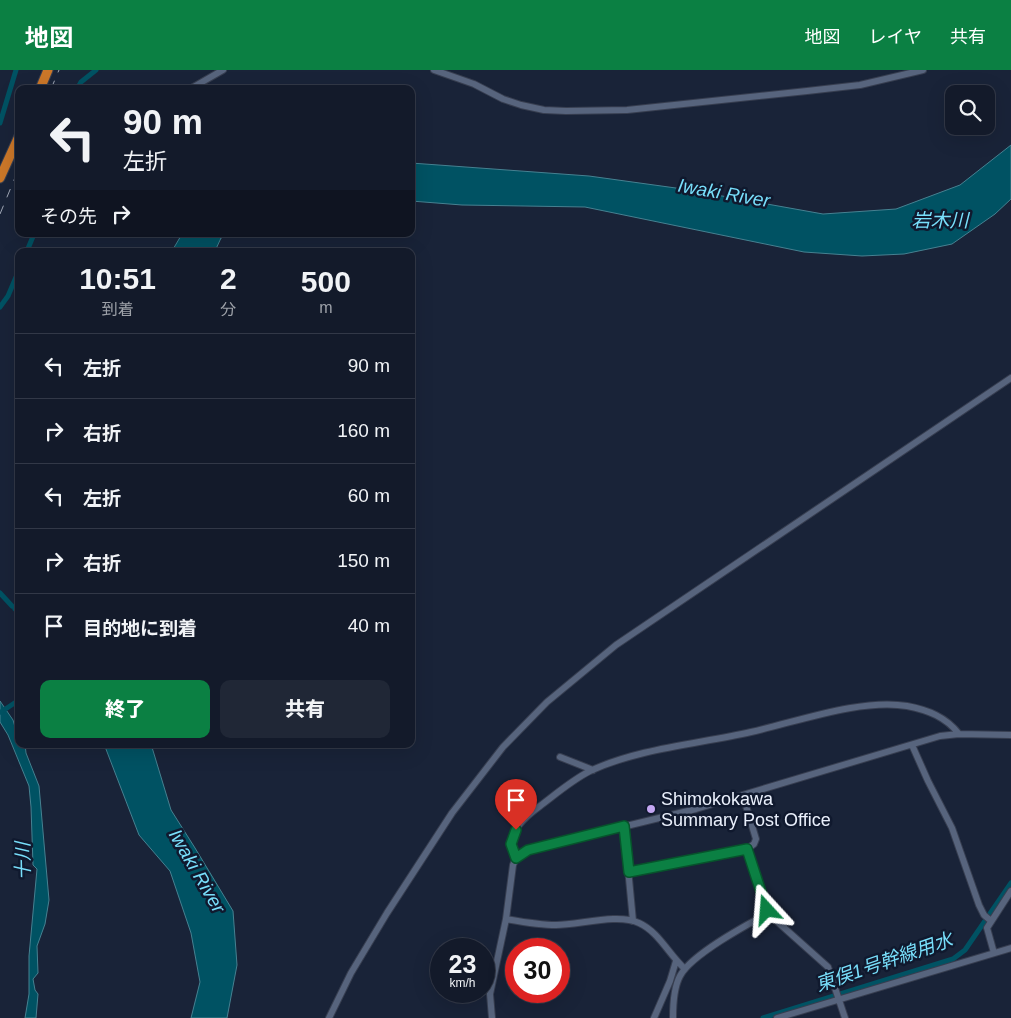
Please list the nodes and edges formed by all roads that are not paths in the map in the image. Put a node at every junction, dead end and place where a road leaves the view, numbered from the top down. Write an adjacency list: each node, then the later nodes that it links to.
1 (48, 70): 5 (highway)
2 (223, 70): 6 (street)
3 (434, 70): 4 (street)
4 (923, 70)
5 (42, 85)
6 (197, 85)
7 (15, 145): 8 (highway)
8 (0, 178)
9 (1011, 378): 30 (street)
10 (959, 734): 11 (street); 12 (street); 14 (street)
11 (1011, 734)
12 (912, 745): 15 (street); 23 (street)
13 (560, 756): 14 (street)
14 (593, 770): 18 (street)
15 (743, 796): 16 (street); 17 (street)
16 (624, 826): 18 (street); 19 (street)
17 (747, 849): 19 (street); 21 (street)
18 (516, 858): 22 (street)
19 (629, 872): 24 (street)
20 (1011, 891): 23 (street)
21 (769, 913): 28 (street); 29 (street)
22 (506, 919): 24 (street); 31 (street)
23 (988, 919): 26 (street)
24 (633, 921): 27 (street)
25 (1011, 948): 26 (street)
26 (994, 953): 29 (street)
27 (676, 961): 28 (street); 32 (street)
28 (685, 969): 33 (street)
29 (838, 996): 34 (street); 35 (street)
30 (329, 1018)
31 (492, 1018)
32 (654, 1018)
33 (673, 1018)
34 (777, 1018)
35 (846, 1018)

